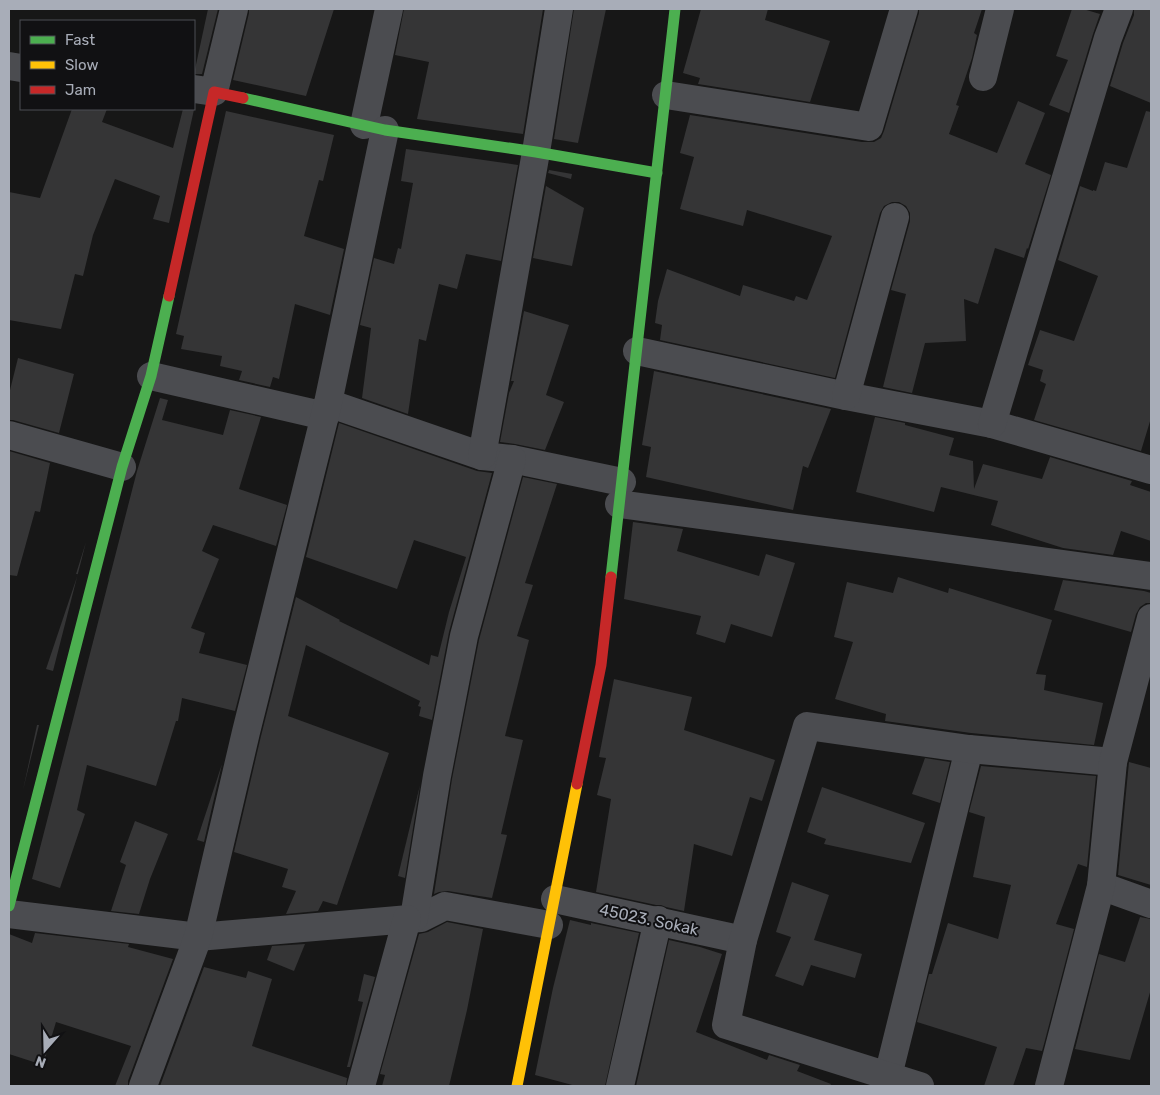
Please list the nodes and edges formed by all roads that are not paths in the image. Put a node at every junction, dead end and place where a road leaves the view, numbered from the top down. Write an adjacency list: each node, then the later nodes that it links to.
1 (234, 9): 9 (street)
2 (389, 9): 11 (street)
3 (559, 9): 12 (street)
4 (676, 9): 10 (street)
5 (904, 9): 10 (street)
6 (1000, 9): 8 (street)
7 (1119, 9): 19 (street)
8 (983, 77)
9 (204, 90): 11 (street); 16 (street)
10 (666, 95): 13 (street)
11 (375, 127): 12 (street); 18 (street)
12 (536, 152): 13 (street); 21 (street)
13 (657, 173): 15 (street)
14 (895, 217): 17 (street)
15 (637, 351): 17 (street); 25 (street)
16 (151, 376): 18 (street); 23 (street)
17 (846, 396): 19 (street)
18 (326, 410): 21 (street); 38 (street)
19 (992, 424): 24 (street)
20 (9, 435): 23 (street)
21 (482, 456): 22 (street)
22 (512, 459): 25 (street); 35 (street)
23 (122, 467): 33 (street)
24 (1151, 470)
25 (621, 493): 26 (street); 31 (street)
26 (1151, 576)
27 (1151, 618): 29 (street)
28 (969, 749): 29 (street); 39 (street); 40 (street)
29 (1113, 762): 30 (street)
30 (1101, 886): 32 (street); 46 (street)
31 (555, 899): 36 (street, 45023. Sokak); 37 (street)
32 (1151, 904)
33 (9, 906)
34 (9, 914): 38 (street)
35 (411, 918): 37 (street); 38 (street); 42 (street)
36 (658, 920): 39 (street, 45023. Sokak); 44 (street)
37 (549, 925): 43 (street)
38 (198, 937): 41 (street)
39 (743, 940): 40 (street)
40 (888, 1076): 45 (street)
41 (143, 1086)
42 (361, 1086)
43 (517, 1086)
44 (620, 1086)
45 (920, 1086)
46 (1049, 1086)

